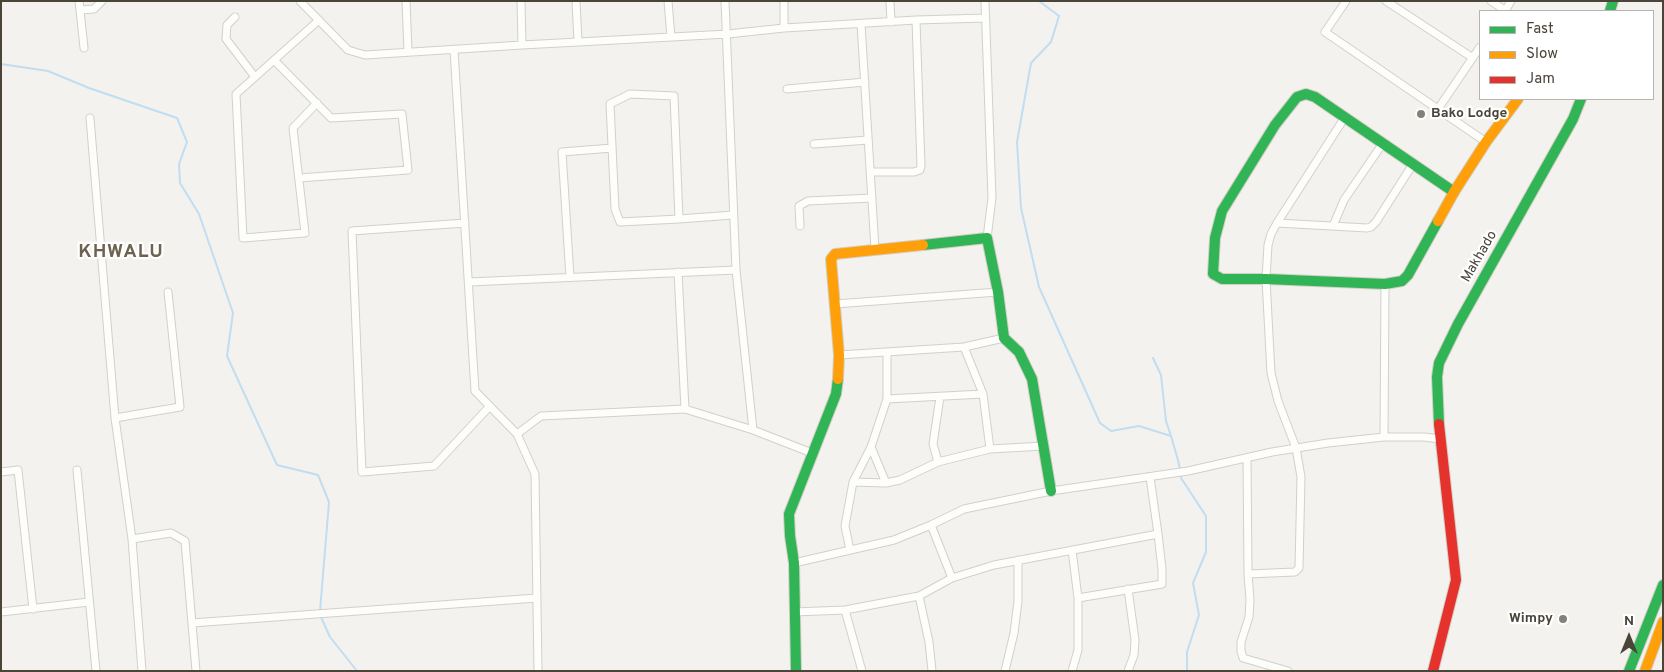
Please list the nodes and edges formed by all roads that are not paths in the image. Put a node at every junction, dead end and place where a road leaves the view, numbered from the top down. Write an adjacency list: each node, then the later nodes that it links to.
1 (79, 1): 15 (street)
2 (102, 1): 15 (street)
3 (300, 1): 19 (street)
4 (406, 1): 31 (street)
5 (521, 1): 27 (street)
6 (576, 1): 26 (street)
7 (668, 1): 25 (street)
8 (725, 1): 24 (street)
9 (784, 1): 23 (street)
10 (890, 1): 21 (street)
11 (985, 1): 18 (street)
12 (1346, 1): 40 (street)
13 (1386, 1): 32 (street)
14 (1491, 1): 16 (street)
15 (80, 10): 28 (street)
16 (1504, 10)
17 (235, 17): 34 (street)
18 (985, 18): 20 (street); 59 (street)
19 (319, 20): 31 (street); 33 (street)
20 (916, 20): 21 (street); 49 (street)
21 (891, 22): 22 (street)
22 (861, 24): 23 (street); 35 (street)
23 (784, 28): 24 (street)
24 (728, 34): 25 (street); 53 (street)
25 (671, 37): 26 (street)
26 (578, 42): 27 (street)
27 (522, 45): 30 (street)
28 (84, 48)
29 (1479, 49): 32 (street)
30 (454, 50): 31 (street); 55 (street)
31 (408, 52)
32 (1473, 58): 40 (street)
33 (274, 60): 34 (street); 39 (street)
34 (255, 77): 50 (street)
35 (865, 82): 36 (street); 43 (street)
36 (787, 89)
37 (1517, 100): 44 (main road)
38 (1581, 100): 83 (main road, Makhado)
39 (317, 103): 50 (street); 50 (street)
40 (1438, 109): 44 (street)
41 (1345, 117): 45 (main road); 56 (street); 64 (main road)
42 (90, 118): 79 (street)
43 (868, 140): 46 (street); 49 (street)
44 (1486, 142): 51 (main road)
45 (1383, 143): 48 (main road); 58 (street)
46 (814, 144)
47 (612, 148): 54 (street); 54 (street); 63 (street)
48 (1413, 164): 51 (main road); 58 (street)
49 (870, 172): 52 (street)
50 (299, 178)
51 (1454, 192): 66 (main road)
52 (872, 198): 57 (street); 60 (street)
53 (733, 216): 54 (street); 61 (street)
54 (679, 219)
55 (465, 223): 65 (street); 77 (street)
56 (1277, 223): 58 (street); 64 (street)
57 (800, 226)
58 (1333, 226)
59 (987, 238): 60 (main road); 68 (main road)
60 (874, 249): 69 (main road)
61 (736, 270): 62 (street); 80 (street)
62 (678, 272): 63 (street); 78 (street)
63 (570, 277): 65 (street)
64 (1266, 279): 66 (main road); 86 (street)
65 (469, 282): 77 (street)
66 (1385, 284): 82 (street)
67 (168, 292): 79 (street)
68 (998, 292): 69 (street); 70 (main road)
69 (835, 304): 73 (main road)
70 (1004, 338): 71 (street); 84 (main road)
71 (964, 347): 72 (street); 74 (street)
72 (886, 352): 73 (street); 76 (street)
73 (839, 355): 88 (main road)
74 (984, 394): 75 (street); 87 (street)
75 (940, 397): 76 (street); 90 (street)
76 (887, 398): 85 (street)
77 (490, 406): 81 (street)
78 (685, 409): 80 (street); 81 (street)
79 (115, 418): 99 (street)
80 (753, 430): 88 (street)
81 (517, 434): 109 (street)
82 (1384, 437): 83 (street); 86 (street)
83 (1440, 439): 130 (main road, Makhado)
84 (1044, 446): 87 (street); 96 (main road)
85 (872, 447): 94 (street); 95 (street)
86 (1296, 448): 89 (street); 104 (street)
87 (990, 449): 90 (street)
88 (812, 453): 103 (main road)
89 (1247, 458): 93 (street); 104 (street)
90 (938, 462): 95 (street)
91 (77, 470): 111 (street)
92 (1, 472): 112 (street)
93 (1150, 477): 96 (street); 98 (street)
94 (853, 482): 95 (street); 100 (street)
95 (886, 483)
96 (1051, 491): 97 (street)
97 (931, 525): 100 (street); 105 (street)
98 (1158, 534): 101 (street); 107 (street)
99 (132, 539): 117 (street); 120 (street)
100 (850, 550): 103 (street)
101 (1072, 550): 102 (street); 110 (street)
102 (1018, 560): 105 (street); 126 (street)
103 (794, 563): 115 (main road)
104 (1248, 574): 129 (street)
105 (952, 578): 108 (street)
106 (1663, 585): 131 (main road)
107 (1128, 589): 110 (street); 128 (street)
108 (919, 596): 113 (street); 125 (street)
109 (537, 598): 117 (street); 122 (street)
110 (1078, 598): 127 (street)
111 (89, 602): 112 (street); 119 (street)
112 (33, 609): 114 (street)
113 (845, 610): 115 (street); 124 (street)
114 (1, 612)
115 (794, 612): 123 (main road)
116 (1663, 622): 132 (main road)
117 (192, 623): 121 (street)
118 (90, 671): 119 (street)
119 (96, 671)
120 (142, 671)
121 (196, 671)
122 (538, 671)
123 (796, 671)
124 (862, 671)
125 (932, 671)
126 (1005, 671)
127 (1072, 671)
128 (1128, 671)
129 (1288, 671)
130 (1433, 671)
131 (1629, 671)
132 (1644, 671)

